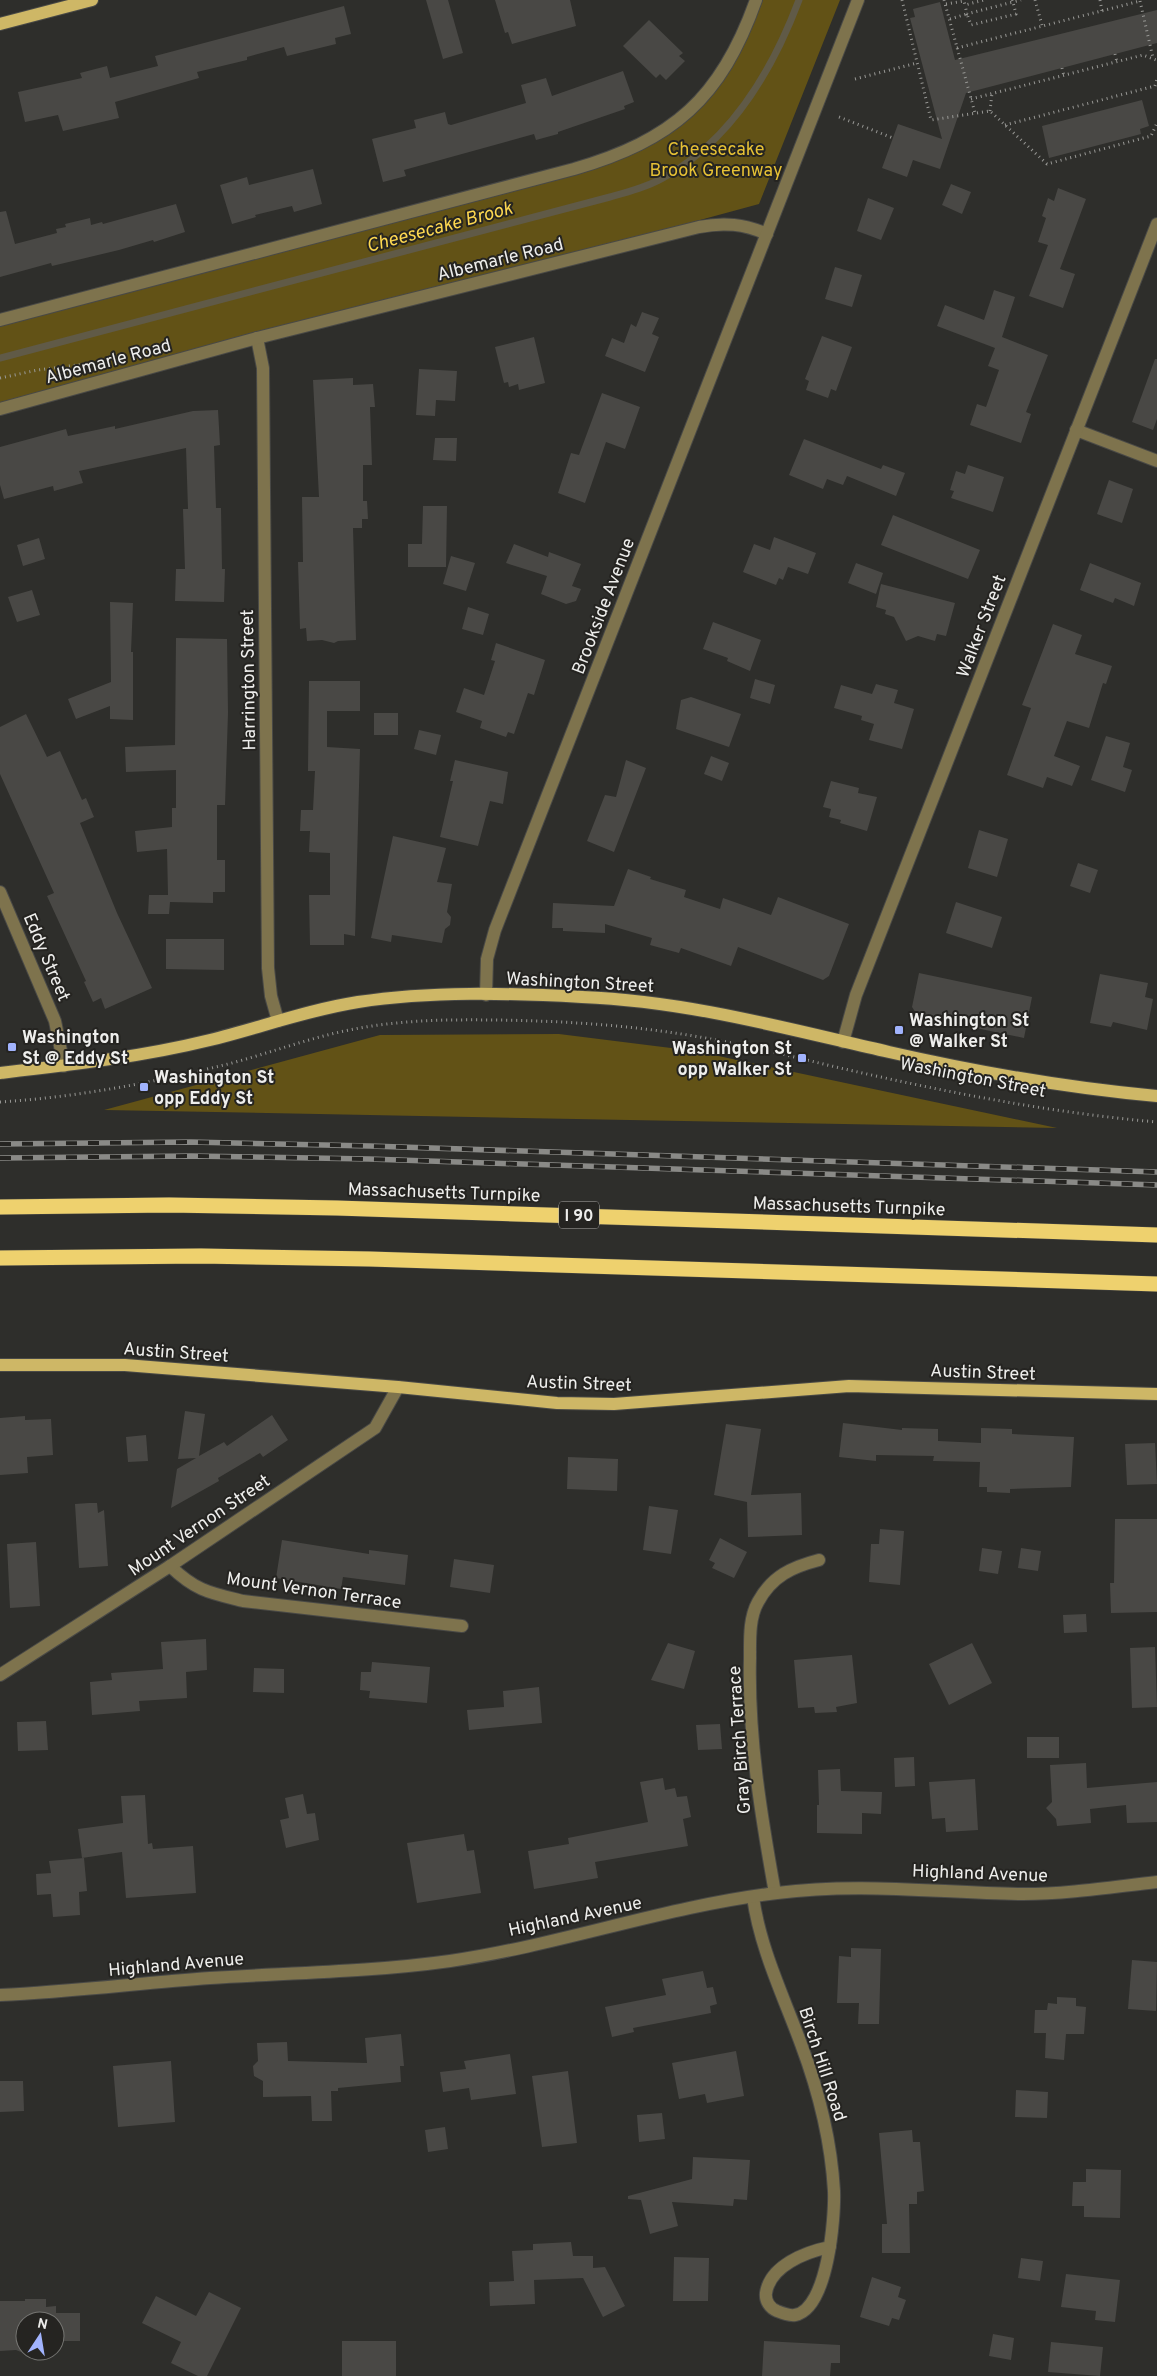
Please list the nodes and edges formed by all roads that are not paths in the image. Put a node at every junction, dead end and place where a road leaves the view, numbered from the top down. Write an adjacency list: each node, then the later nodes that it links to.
1 (92, 0): 4 (main road)
2 (756, 0): 7 (street)
3 (858, 0): 6 (street)
4 (0, 24)
5 (1157, 224): 10 (street, Walker Street)
6 (767, 234): 8 (street, Albemarle Road); 13 (street, Brookside Avenue)
7 (0, 320)
8 (257, 338): 9 (street, Albemarle Road); 14 (street, Harrington Street)
9 (0, 409)
10 (1076, 430): 11 (street); 15 (street, Walker Street)
11 (1157, 461)
12 (0, 892): 16 (street, Eddy Street)
13 (486, 995): 14 (main road, Washington Street); 15 (main road, Washington Street)
14 (278, 1021): 16 (main road, Washington Street)
15 (843, 1042): 18 (main road, Washington Street)
16 (64, 1066): 17 (main road, Washington Street)
17 (0, 1074)
18 (1157, 1096)
19 (0, 1207): 20 (highway, Massachusetts Turnpike / I 90)
20 (1157, 1235)
21 (0, 1258): 22 (highway)
22 (1157, 1284)
23 (0, 1365): 24 (main road, Austin Street)
24 (398, 1387): 25 (main road, Austin Street); 27 (street, Mount Vernon Street)
25 (1157, 1394)
26 (819, 1560): 31 (street, Gray Birch Terrace)
27 (170, 1566): 28 (street, Mount Vernon Terrace); 29 (street, Mount Vernon Street)
28 (462, 1626)
29 (0, 1675)
30 (1157, 1882): 31 (street, Highland Avenue)
31 (775, 1893): 32 (street, Highland Avenue)
32 (753, 1896): 33 (street, Highland Avenue); 34 (street, Birch Hill Road)
33 (0, 1995)
34 (830, 2247): 34 (street, Birch Hill Road)

